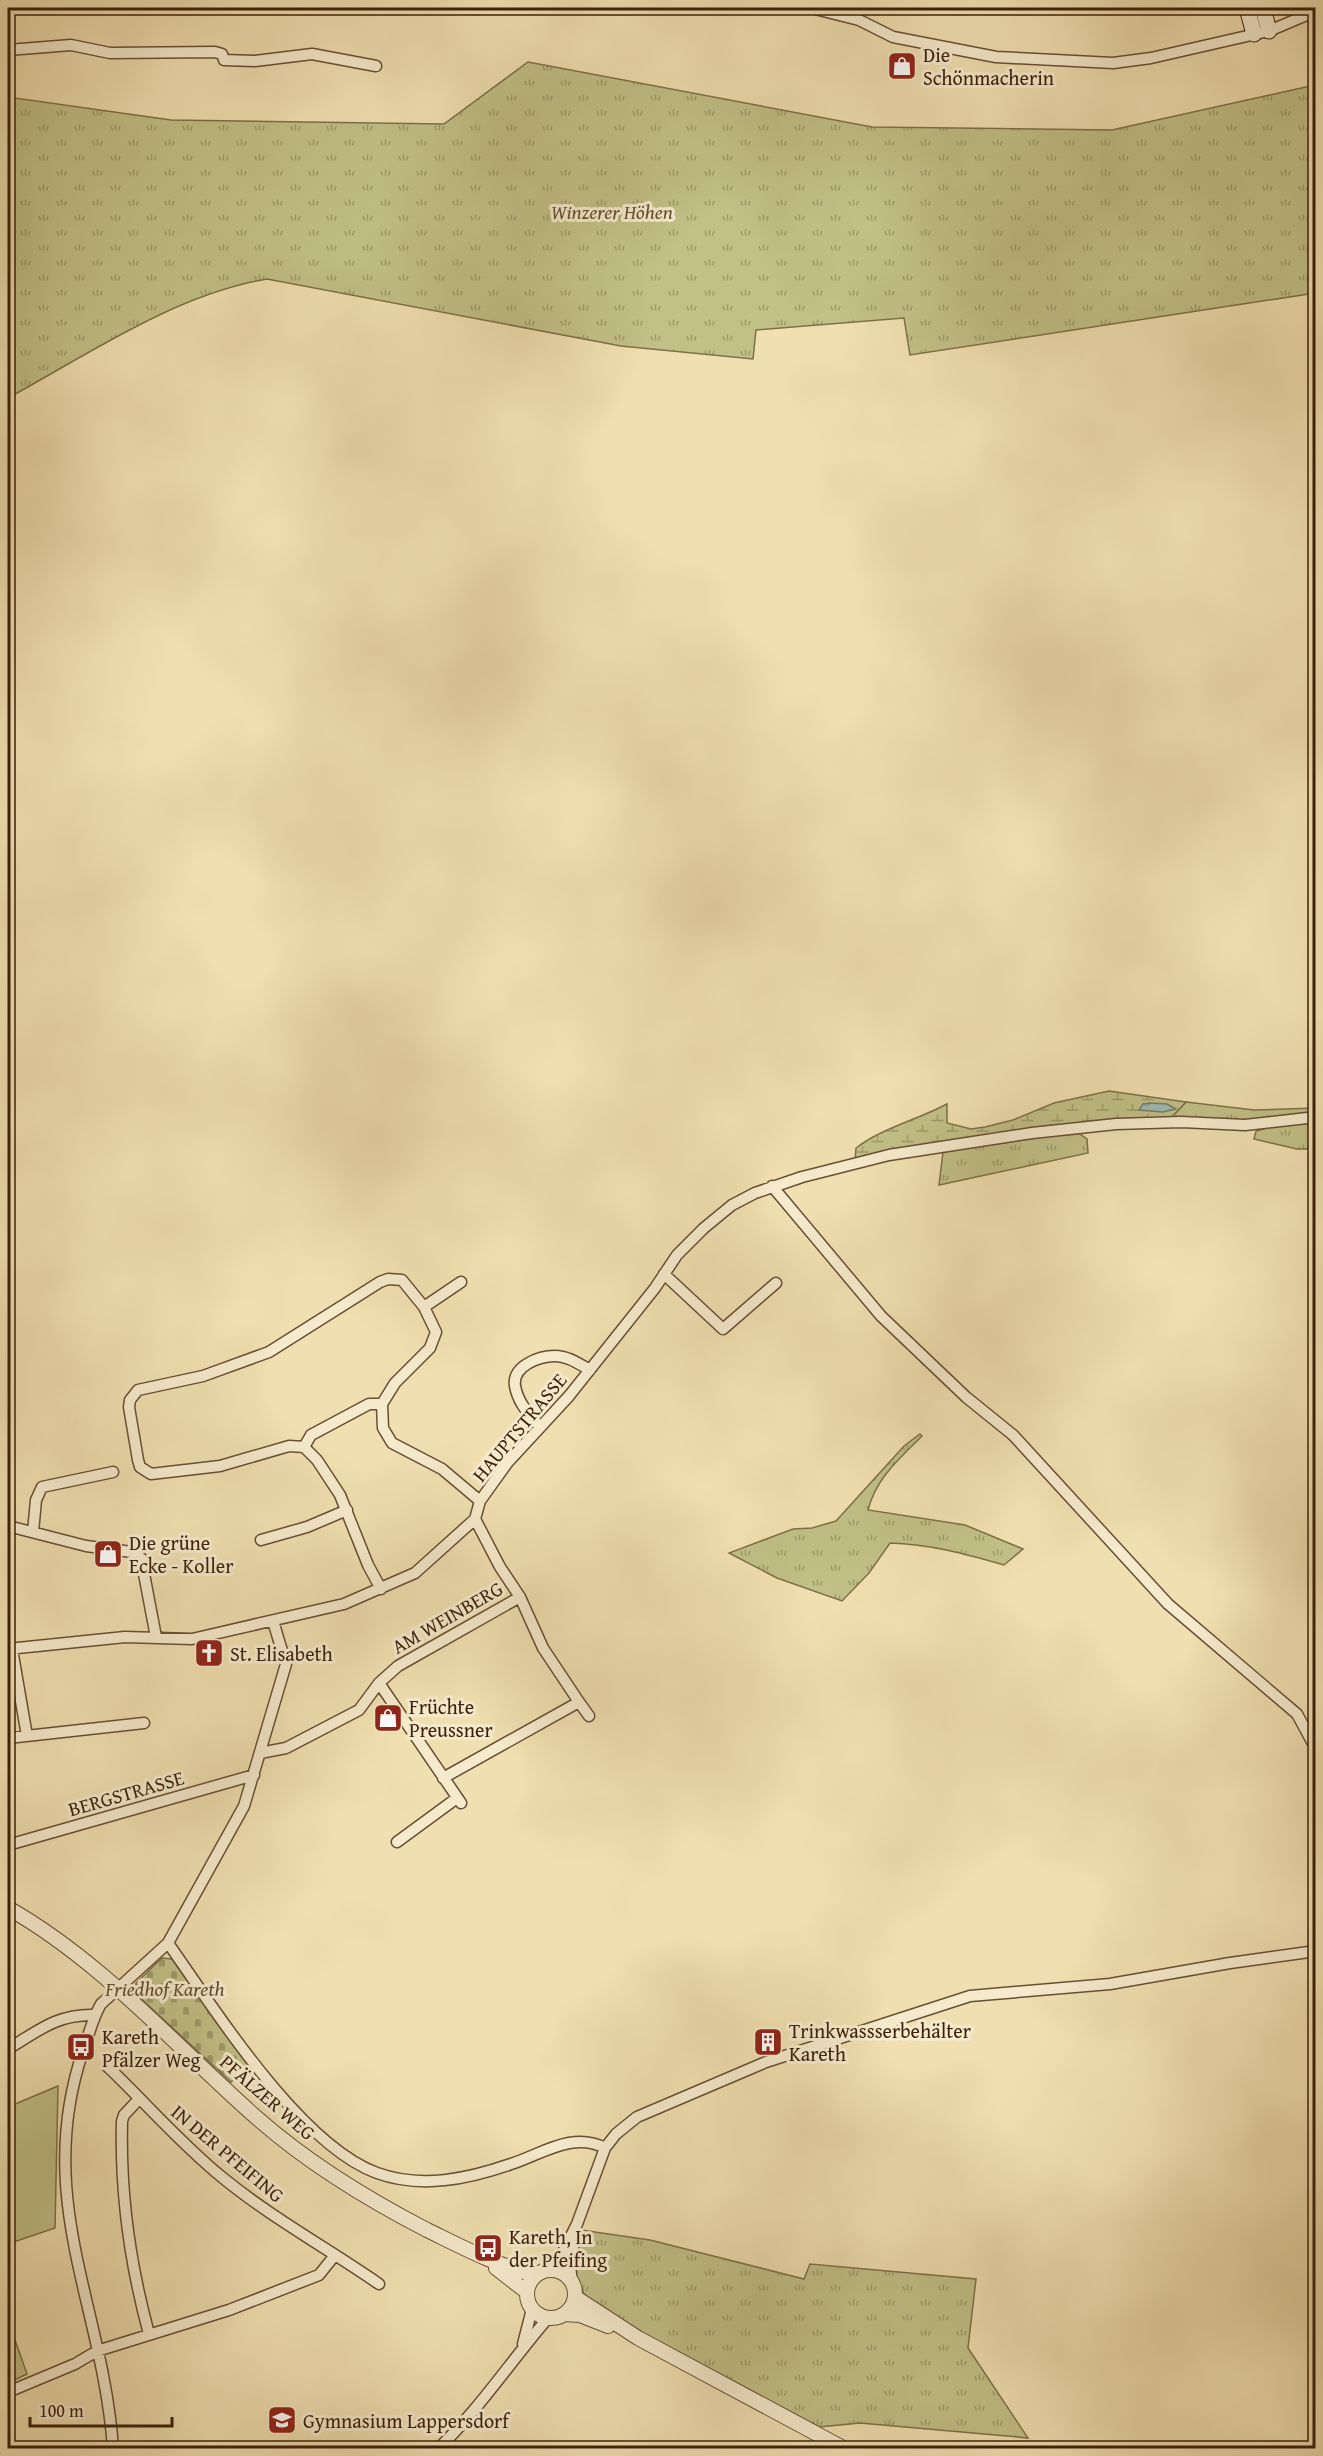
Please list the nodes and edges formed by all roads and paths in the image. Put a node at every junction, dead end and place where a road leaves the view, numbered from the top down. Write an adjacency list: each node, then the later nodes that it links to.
1 (811, 8): 6 (street)
2 (1247, 8): 6 (main road)
3 (1263, 8): 5 (main road)
4 (1316, 11): 5 (street)
5 (1269, 31): 6 (street)
6 (1254, 34)
7 (8, 50): 8 (street)
8 (376, 66)
9 (1316, 1117): 10 (street, HAUPTSTRASSE)
10 (772, 1186): 11 (street, HAUPTSTRASSE); 37 (street)
11 (664, 1274): 13 (street); 15 (street, HAUPTSTRASSE)
12 (461, 1282): 14 (street)
13 (776, 1283)
14 (424, 1307): 16 (street); 18 (street)
15 (590, 1370): 17 (street, HAUPTSTRASSE); 17 (street)
16 (382, 1404): 18 (street); 20 (street)
17 (539, 1426): 20 (street, HAUPTSTRASSE)
18 (304, 1448): 21 (street)
19 (113, 1472): 24 (street)
20 (480, 1501): 22 (street, HAUPTSTRASSE)
21 (347, 1510): 25 (street); 26 (street)
22 (475, 1519): 26 (street); 27 (street, AM WEINBERG)
23 (8, 1526): 24 (street)
24 (33, 1532): 29 (street)
25 (261, 1540)
26 (381, 1589): 28 (street)
27 (520, 1597): 31 (street, AM WEINBERG); 32 (street)
28 (273, 1621): 29 (street); 38 (street)
29 (156, 1637): 30 (street)
30 (10, 1649): 35 (street)
31 (379, 1683): 38 (street, AM WEINBERG); 40 (street)
32 (579, 1702): 33 (street); 40 (street)
33 (590, 1716)
34 (144, 1723): 35 (street)
35 (27, 1736): 36 (street)
36 (8, 1738)
37 (1316, 1749)
38 (260, 1753): 39 (street)
39 (254, 1775): 42 (street, BERGSTRASSE); 44 (street)
40 (442, 1778): 41 (street)
41 (397, 1842)
42 (8, 1845)
43 (8, 1908): 46 (street, PFÄLZER WEG)
44 (168, 1943): 46 (street); 51 (street)
45 (1316, 1951): 51 (street)
46 (118, 1989): 47 (street); 53 (street, PFÄLZER WEG)
47 (94, 2015): 48 (street); 67 (street)
48 (8, 2049)
49 (106, 2066): 50 (street, IN DER PFEIFING)
50 (139, 2099): 54 (street, IN DER PFEIFING); 64 (street)
51 (605, 2148): 52 (street)
52 (577, 2224): 55 (street); 57 (street)
53 (469, 2251): 56 (street); 59 (street)
54 (335, 2255): 58 (street, IN DER PFEIFING); 64 (street)
55 (554, 2270): 56 (street); 57 (street)
56 (536, 2275): 59 (street)
57 (572, 2282): 60 (street)
58 (379, 2284)
59 (527, 2292): 61 (street)
60 (575, 2296): 62 (street); 65 (street)
61 (532, 2309): 63 (street); 66 (street)
62 (564, 2314): 63 (street); 65 (street)
63 (548, 2318): 66 (street)
64 (149, 2334): 67 (street)
65 (638, 2338): 71 (street)
66 (522, 2347): 70 (street)
67 (97, 2351): 68 (street); 69 (street)
68 (8, 2392)
69 (113, 2448)
70 (439, 2448)
71 (843, 2448)

